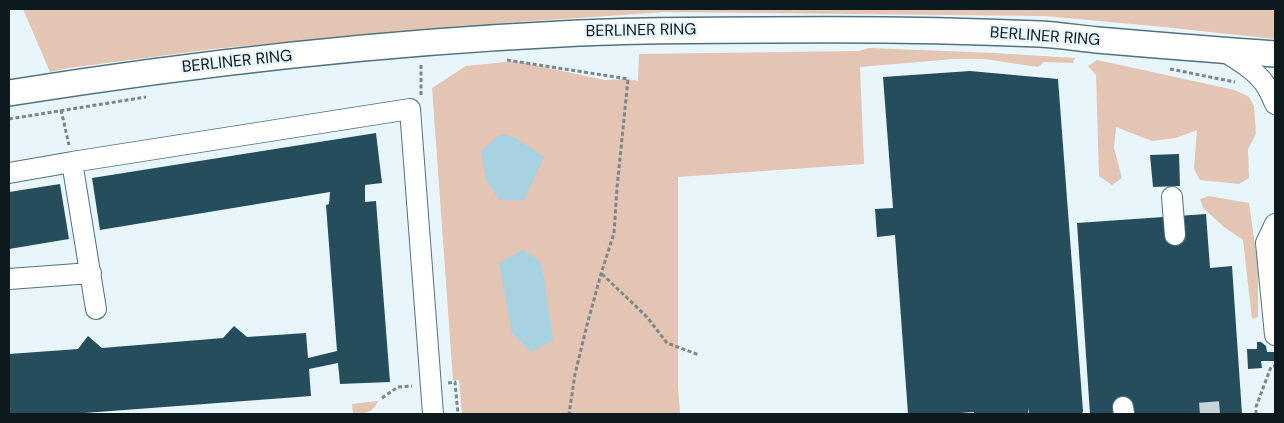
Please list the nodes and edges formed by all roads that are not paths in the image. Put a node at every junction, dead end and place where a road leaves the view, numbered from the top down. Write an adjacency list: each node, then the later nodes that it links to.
1 (1220, 49): 2 (main road, BERLINER RING); 3 (main road, BERLINER RING); 4 (street)
2 (1275, 54)
3 (9, 94)
4 (1272, 96)
5 (72, 162): 6 (street); 10 (street); 14 (street)
6 (9, 173)
7 (1172, 197): 9 (street)
8 (1275, 224): 13 (street)
9 (1175, 235)
10 (91, 273): 11 (street); 12 (street)
11 (9, 279)
12 (96, 309)
13 (1275, 334)
14 (432, 414)

